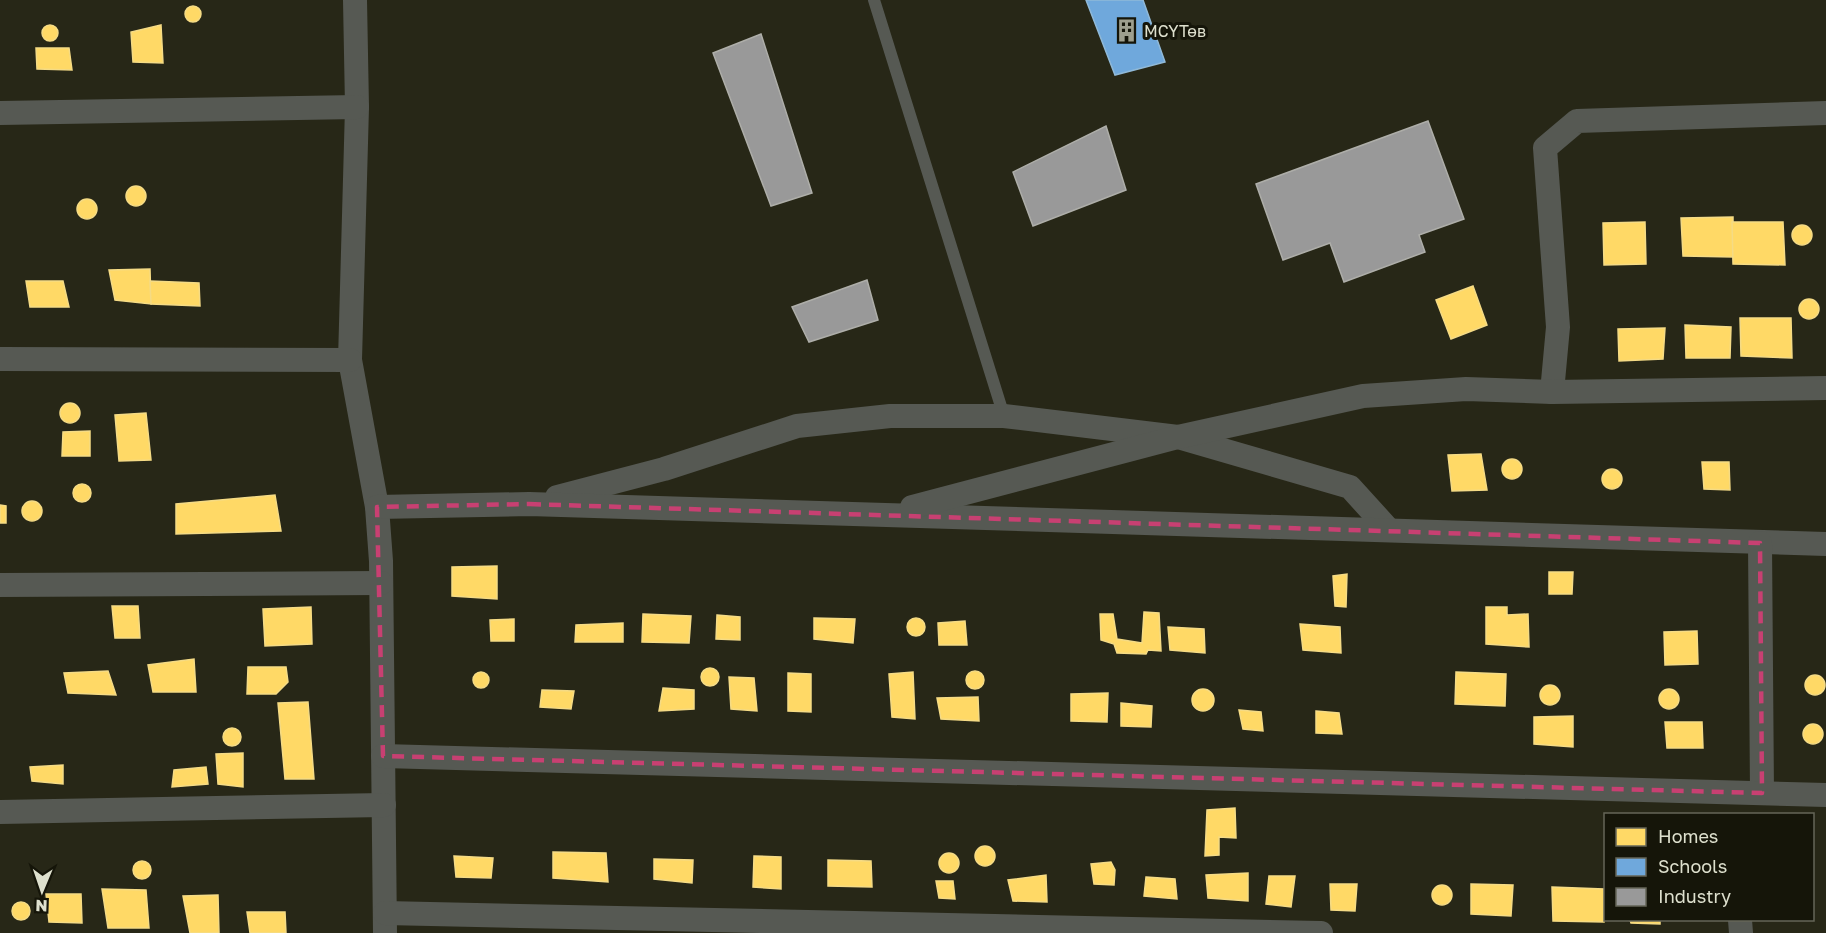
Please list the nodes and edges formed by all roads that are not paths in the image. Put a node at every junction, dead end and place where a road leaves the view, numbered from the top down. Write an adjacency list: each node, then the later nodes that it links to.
1 (355, 0): 3 (street)
2 (874, 0): 10 (lane)
3 (357, 107): 5 (street); 7 (street)
4 (1826, 113): 9 (street)
5 (0, 114)
6 (0, 359): 7 (street)
7 (350, 360): 13 (street)
8 (1826, 388): 9 (street)
9 (1552, 392): 11 (street)
10 (1004, 416): 11 (street); 12 (street)
11 (1178, 437): 14 (street); 15 (street)
12 (529, 504): 13 (street); 14 (street)
13 (377, 507): 18 (street)
14 (888, 514): 15 (street)
15 (1389, 530): 16 (street)
16 (1760, 543): 17 (street); 21 (street)
17 (1826, 544)
18 (381, 583): 19 (street); 20 (street)
19 (0, 585)
20 (383, 756): 23 (street); 24 (street)
21 (1762, 793): 22 (street); 23 (street)
22 (1826, 795)
23 (1735, 803)
24 (384, 805): 25 (street); 26 (street)
25 (0, 812)
26 (385, 923): 27 (street)
27 (1321, 933)

